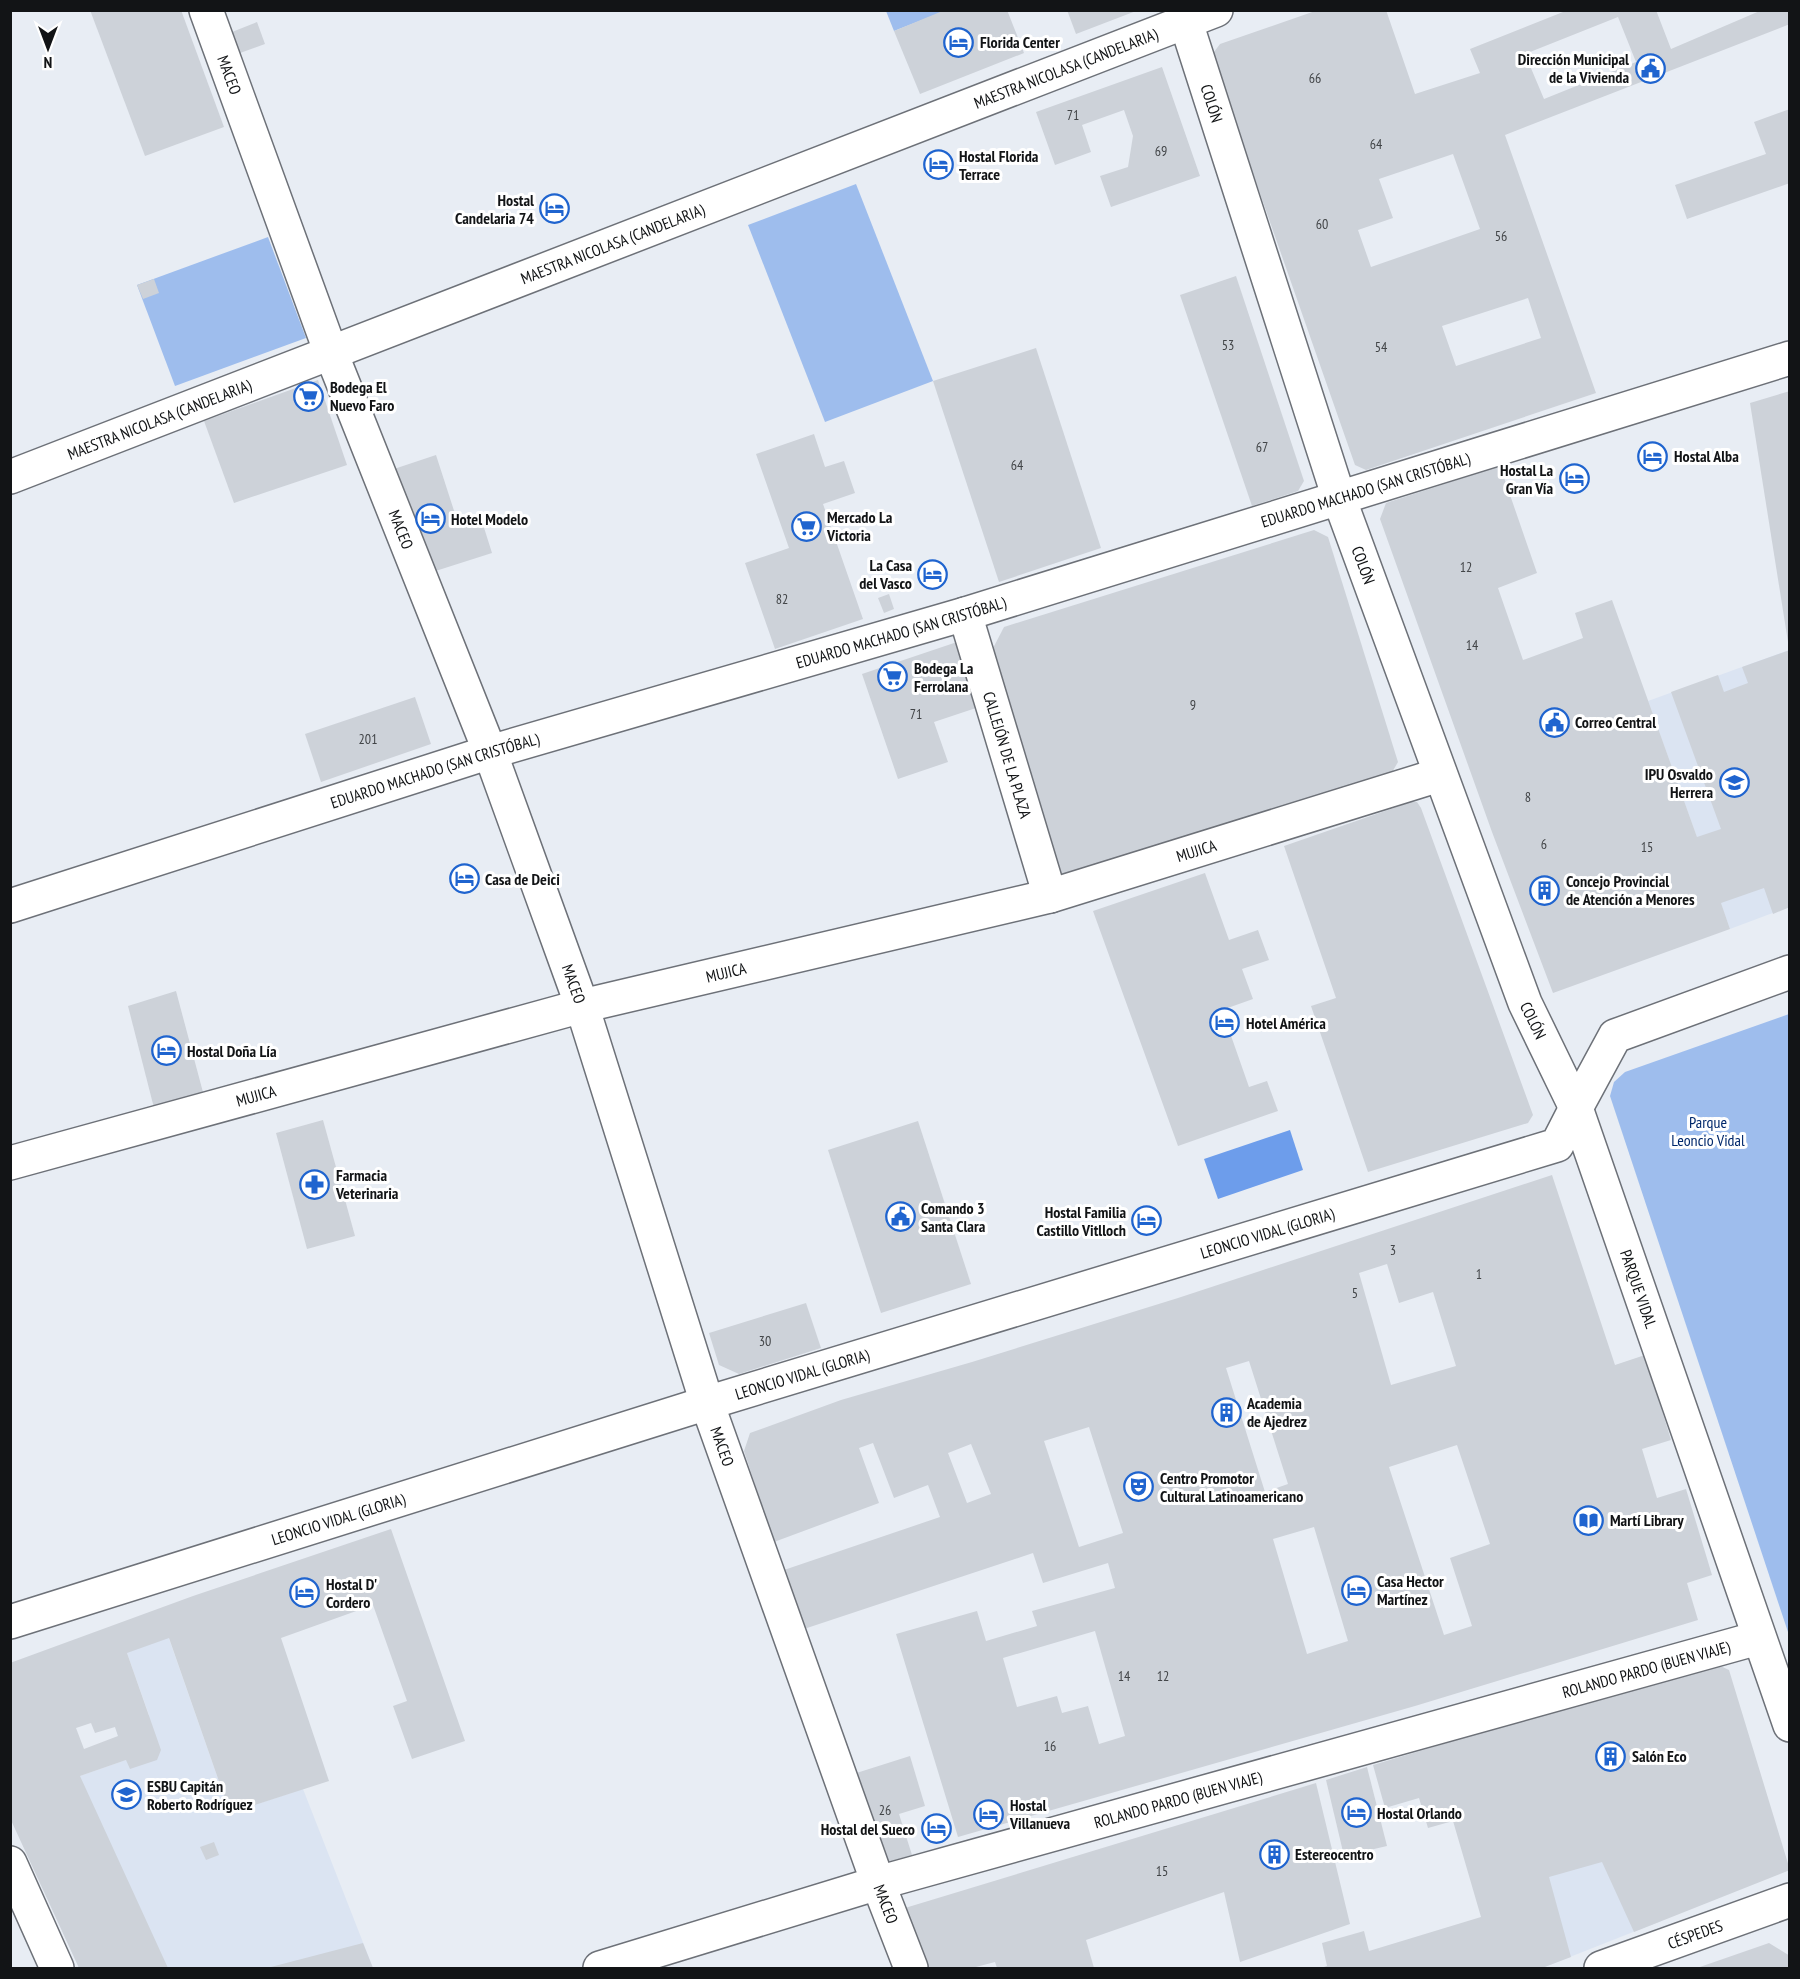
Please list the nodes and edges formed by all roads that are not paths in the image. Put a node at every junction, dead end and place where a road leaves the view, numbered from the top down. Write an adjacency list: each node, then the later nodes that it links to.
1 (207, 10): 4 (street, MACEO)
2 (1216, 10): 3 (street, MAESTRA NICOLASA (CANDELARIA))
3 (1184, 16): 4 (street, MAESTRA NICOLASA (CANDELARIA)); 7 (street, COLÓN)
4 (331, 353): 6 (street, MAESTRA NICOLASA (CANDELARIA)); 9 (street, MACEO)
5 (1790, 358): 7 (street, EDUARDO MACHADO (SAN CRISTÓBAL))
6 (10, 477)
7 (1339, 498): 8 (street, EDUARDO MACHADO (SAN CRISTÓBAL)); 10 (street, COLÓN)
8 (965, 614): 9 (street, EDUARDO MACHADO (SAN CRISTÓBAL)); 11 (street, CALLEJÓN DE LA PLAZA)
9 (490, 752): 12 (street, EDUARDO MACHADO (SAN CRISTÓBAL)); 14 (street, MACEO)
10 (1439, 775): 11 (street, MUJICA); 15 (street, COLÓN)
11 (1050, 896): 14 (street, MUJICA)
12 (10, 906)
13 (1790, 972): 15 (street)
14 (582, 1006): 16 (street, MUJICA); 17 (street, MACEO)
15 (1576, 1108): 17 (street, LEONCIO VIDAL (GLORIA)); 19 (street, PARQUE VIDAL)
16 (10, 1163)
17 (707, 1403): 18 (street, LEONCIO VIDAL (GLORIA)); 22 (street, MACEO)
18 (10, 1622)
19 (1758, 1638): 20 (street, PARQUE VIDAL); 22 (street, ROLANDO PARDO (BUEN VIAJE))
20 (1790, 1725)
21 (10, 1863): 24 (street)
22 (878, 1883): 25 (street, ROLANDO PARDO (BUEN VIAJE)); 26 (street, MACEO)
23 (1790, 1900): 27 (street, CÉSPEDES)
24 (57, 1968)
25 (600, 1968)
26 (911, 1968)
27 (1601, 1968)

